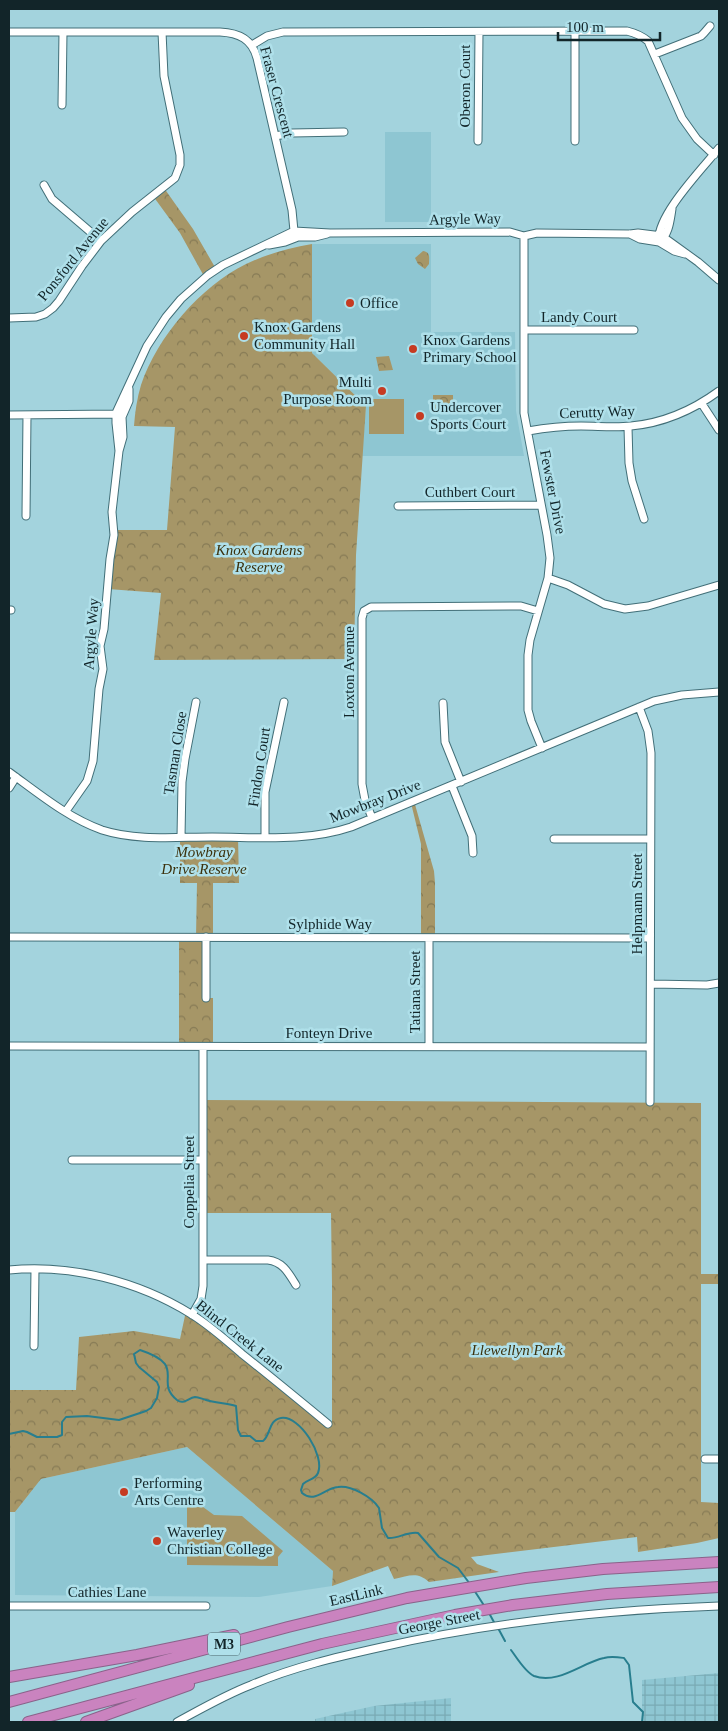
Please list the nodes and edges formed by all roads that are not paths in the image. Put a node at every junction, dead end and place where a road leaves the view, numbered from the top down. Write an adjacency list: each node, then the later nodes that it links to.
1 (710, 26): 8 (street)
2 (9, 32): 3 (street, Fraser Crescent)
3 (63, 32): 4 (street, Fraser Crescent); 9 (street)
4 (162, 32): 7 (street, Fraser Crescent); 19 (street, Ponsford Avenue)
5 (479, 32): 6 (street); 7 (street); 12 (street, Oberon Court)
6 (575, 32): 8 (street); 13 (street)
7 (252, 46): 11 (street, Fraser Crescent)
8 (655, 54): 14 (street)
9 (62, 105)
10 (344, 132): 11 (street)
11 (275, 136): 16 (street, Fraser Crescent)
12 (478, 141)
13 (575, 141)
14 (717, 152): 18 (street)
15 (44, 185): 19 (street)
16 (297, 233): 17 (street, Argyle Way); 28 (street)
17 (524, 236): 18 (street, Argyle Way); 22 (street, Fewster Drive)
18 (661, 238): 20 (street)
19 (101, 241): 21 (street, Ponsford Avenue)
20 (719, 280)
21 (9, 318)
22 (524, 330): 23 (street, Landy Court); 31 (street, Fewster Drive)
23 (634, 330)
24 (719, 391): 25 (street, Cerutty Way)
25 (702, 404): 29 (street, Cerutty Way); 30 (street)
26 (9, 415): 27 (street)
27 (27, 415): 28 (street); 34 (street)
28 (119, 416): 50 (street, Argyle Way)
29 (628, 427): 31 (street, Cerutty Way); 35 (street)
30 (719, 430)
31 (528, 432): 32 (street, Fewster Drive)
32 (541, 505): 33 (street, Cuthbert Court); 36 (street, Fewster Drive)
33 (398, 506)
34 (26, 516)
35 (644, 519)
36 (548, 578): 37 (street); 38 (street, Fewster Drive)
37 (719, 585)
38 (538, 611): 44 (street, Fewster Drive); 51 (street, Loxton Avenue)
39 (719, 692): 43 (street, Mowbray Drive)
40 (196, 702): 53 (street, Tasman Close)
41 (284, 702): 52 (street, Findon Court)
42 (443, 703): 47 (street)
43 (639, 707): 44 (street, Mowbray Drive); 55 (street, Helpmann Street)
44 (542, 748): 47 (street, Mowbray Drive)
45 (9, 772): 46 (street, Mowbray Drive)
46 (16, 777): 49 (street); 50 (street, Mowbray Drive)
47 (461, 782): 48 (street, Mowbray Drive)
48 (452, 786): 51 (street, Mowbray Drive); 56 (street)
49 (9, 788)
50 (66, 811): 53 (street, Mowbray Drive)
51 (372, 818): 52 (street, Mowbray Drive)
52 (265, 836): 53 (street, Mowbray Drive)
53 (181, 837)
54 (554, 838): 55 (street)
55 (650, 839): 60 (street, Helpmann Street)
56 (473, 853)
57 (9, 937): 58 (street, Sylphide Way)
58 (206, 937): 59 (street, Sylphide Way); 63 (street)
59 (429, 938): 60 (street, Sylphide Way); 65 (street, Tatiana Street)
60 (650, 938): 62 (street, Helpmann Street)
61 (719, 983): 62 (street)
62 (651, 984): 67 (street, Helpmann Street)
63 (206, 998)
64 (9, 1046): 66 (street, Fonteyn Drive)
65 (429, 1046): 66 (street, Fonteyn Drive); 67 (street, Fonteyn Drive)
66 (203, 1047): 70 (street, Coppelia Street)
67 (650, 1047): 68 (street, Helpmann Street)
68 (650, 1102)
69 (72, 1160): 70 (street)
70 (203, 1160): 71 (street, Coppelia Street)
71 (203, 1260): 74 (street); 75 (street, Coppelia Street)
72 (34, 1269): 73 (street, Blind Creek Lane); 75 (street, Blind Creek Lane); 76 (street)
73 (9, 1270)
74 (296, 1285)
75 (192, 1315): 77 (street, Blind Creek Lane)
76 (34, 1346)
77 (328, 1424)
78 (705, 1459): 79 (street)
79 (719, 1459)
80 (719, 1562): 85 (highway, EastLink / M3)
81 (719, 1587): 86 (highway, M3)
82 (9, 1606): 83 (street, Cathies Lane)
83 (206, 1606)
84 (719, 1606): 91 (street, George Street)
85 (288, 1627): 87 (highway); 88 (highway, EastLink / M3)
86 (247, 1664): 89 (highway, M3); 90 (highway)
87 (9, 1677)
88 (9, 1702)
89 (28, 1722)
90 (86, 1722)
91 (177, 1722)

